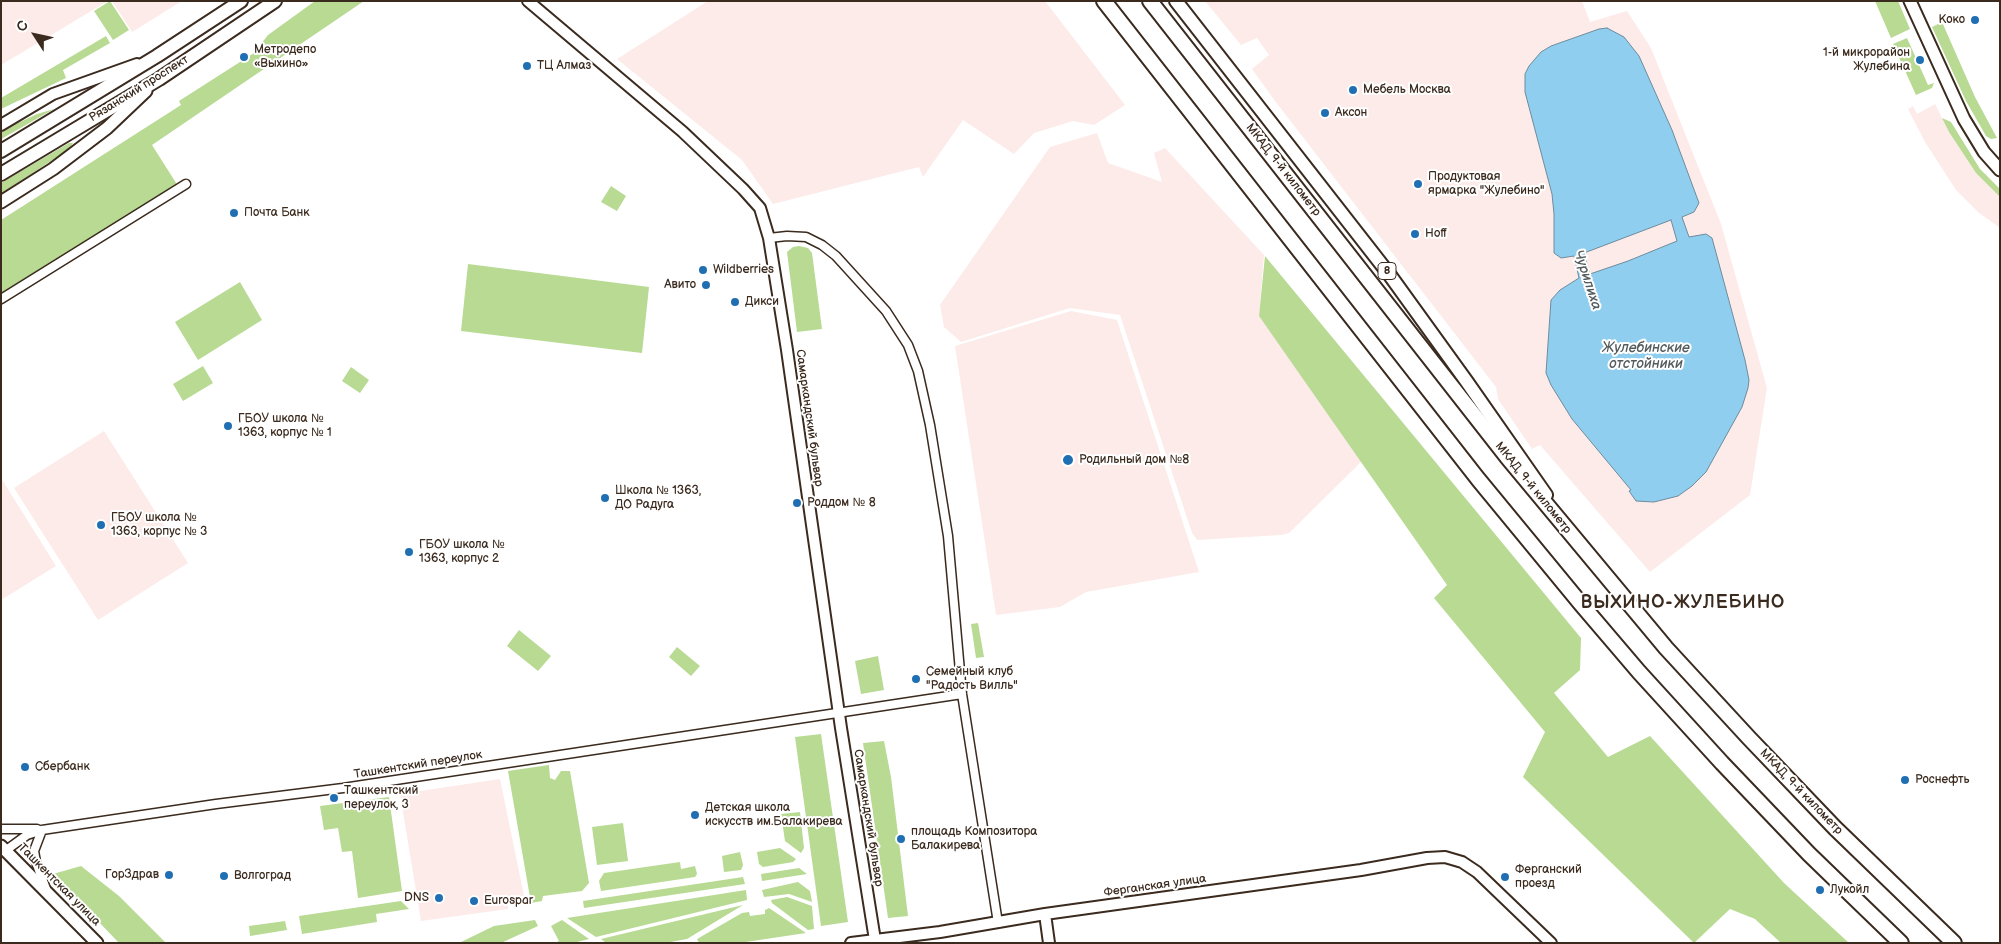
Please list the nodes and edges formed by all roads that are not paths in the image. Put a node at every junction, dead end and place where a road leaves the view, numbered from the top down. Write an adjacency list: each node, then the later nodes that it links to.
1 (241, 1): 10 (main road, Рязанский проспект)
2 (275, 1): 11 (main road, Рязанский проспект)
3 (528, 1): 18 (street, Самаркандский бульвар)
4 (1097, 1): 9 (main road)
5 (1104, 1): 9 (highway)
6 (1150, 1): 20 (highway, МКАД, 9-й километр)
7 (1176, 1): 20 (main road, 8)
8 (1910, 1): 14 (main road)
9 (1128, 32): 34 (highway)
10 (157, 56): 12 (street); 13 (main road, Рязанский проспект)
11 (159, 79): 15 (main road, Рязанский проспект); 17 (main road)
12 (1, 126)
13 (1, 151)
14 (2000, 170)
15 (1, 174)
16 (186, 184): 19 (street)
17 (1, 202)
18 (769, 238): 21 (street); 22 (street, Самаркандский бульвар)
19 (1, 299)
20 (1584, 551): 35 (highway, МКАД, 9-й километр)
21 (962, 694): 22 (street, Ташкентский переулок); 28 (street)
22 (839, 713): 24 (street, Ташкентский переулок); 29 (street, Самаркандский бульвар)
23 (1, 829): 24 (street)
24 (42, 830): 25 (street, Ташкентский переулок); 26 (street)
25 (3, 848): 26 (main road, Ташкентская улица)
26 (47, 892): 30 (main road, Ташкентская улица)
27 (1046, 914): 28 (street, Ферганская улица); 32 (street); 33 (street, Ферганская улица)
28 (998, 923): 29 (street, Ферганская улица)
29 (875, 940): 31 (street, Ферганская улица)
30 (97, 943)
31 (851, 943)
32 (1049, 943)
33 (1551, 943)
34 (1901, 943)
35 (1954, 943)

